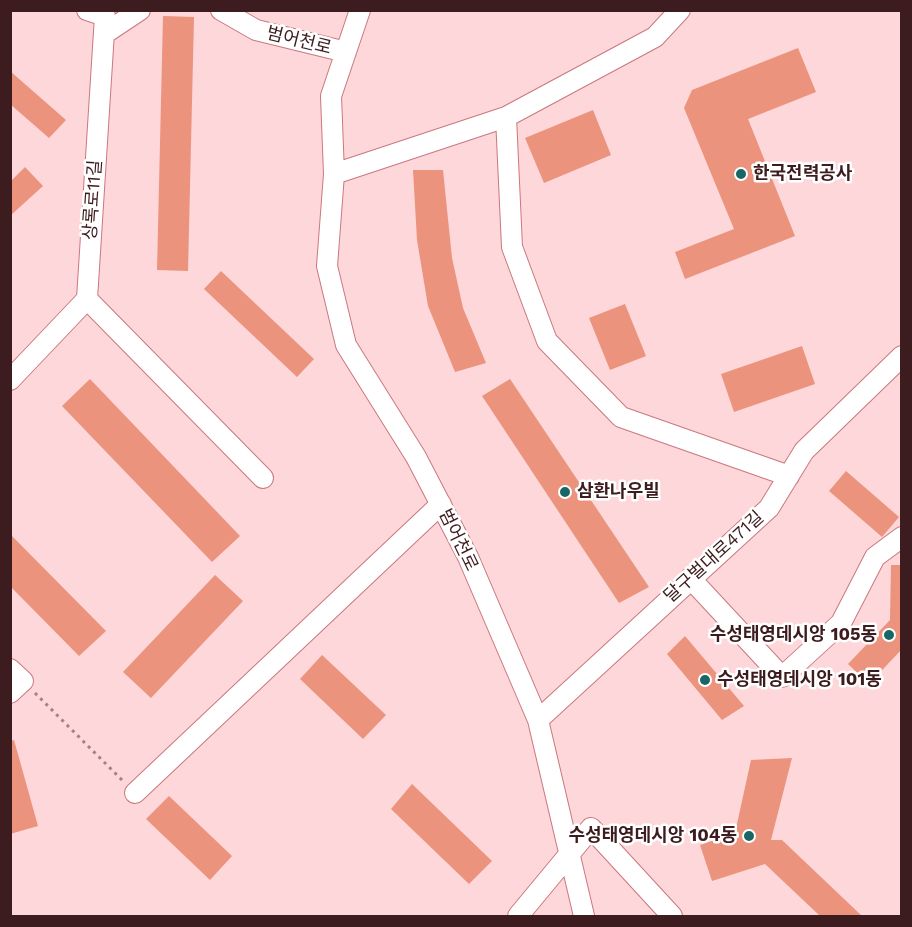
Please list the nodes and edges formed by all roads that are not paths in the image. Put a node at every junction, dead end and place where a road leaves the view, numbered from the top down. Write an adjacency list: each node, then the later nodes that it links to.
1 (87, 10): 6 (street)
2 (140, 10): 6 (street)
3 (221, 10): 7 (street, 범어천로)
4 (360, 10): 7 (street, 범어천로)
5 (680, 10): 8 (street)
6 (104, 34): 10 (street, 상록로11길)
7 (346, 52): 9 (street, 범어천로)
8 (506, 117): 9 (street); 13 (street)
9 (334, 174): 15 (street, 범어천로)
10 (87, 299): 12 (street); 14 (street)
11 (902, 356): 13 (street, 달구벌대로471길)
12 (10, 380)
13 (789, 476): 17 (street, 달구벌대로471길)
14 (263, 478)
15 (441, 504): 18 (street, 범어천로); 19 (street)
16 (902, 537): 17 (street)
17 (690, 578): 18 (street, 달구벌대로471길)
18 (538, 720): 20 (street, 범어천로)
19 (135, 793)
20 (571, 854): 21 (street); 22 (street, 범어천로); 23 (street)
21 (518, 916)
22 (584, 916)
23 (672, 916)

